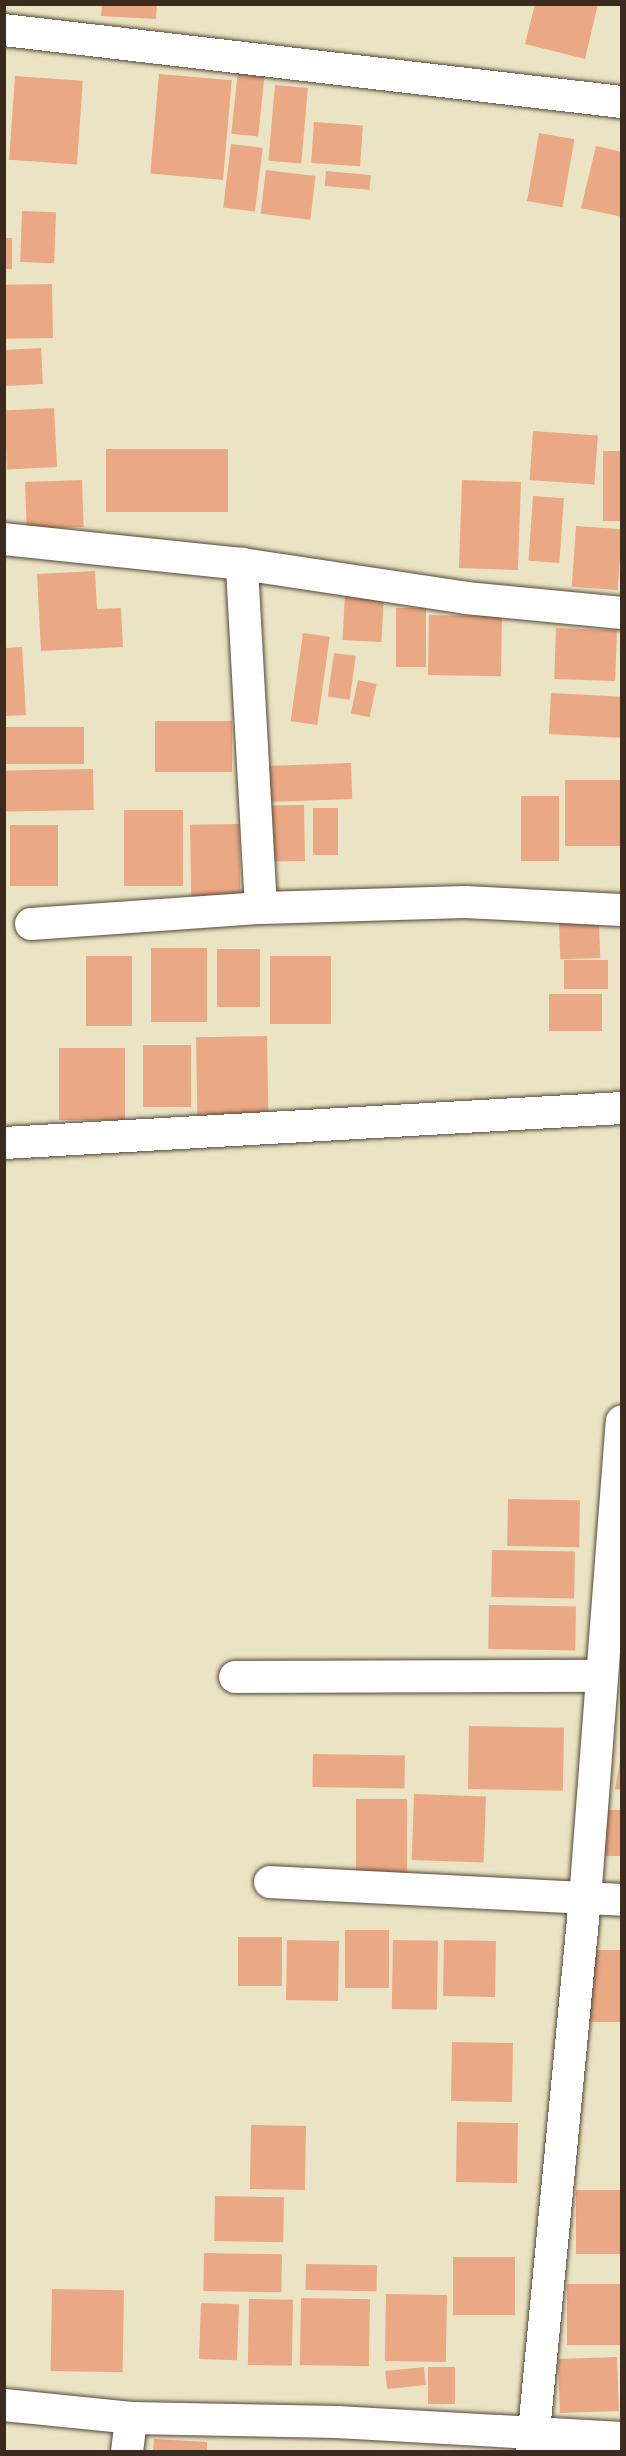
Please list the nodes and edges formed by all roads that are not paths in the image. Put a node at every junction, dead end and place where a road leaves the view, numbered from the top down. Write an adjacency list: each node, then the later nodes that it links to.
1 (4, 30): 2 (street)
2 (621, 102)
3 (4, 538): 4 (street)
4 (243, 564): 5 (street); 6 (street)
5 (621, 613)
6 (261, 908): 7 (street); 8 (street)
7 (621, 910)
8 (31, 924)
9 (621, 1108): 10 (street)
10 (4, 1143)
11 (621, 1421): 12 (street)
12 (602, 1676): 13 (street); 15 (street)
13 (235, 1677)
14 (270, 1882): 15 (street)
15 (585, 1899): 16 (street); 20 (street)
16 (621, 1900)
17 (4, 2405): 18 (street)
18 (131, 2418): 20 (street); 21 (street)
19 (621, 2438): 20 (street)
20 (534, 2441)
21 (127, 2451)

